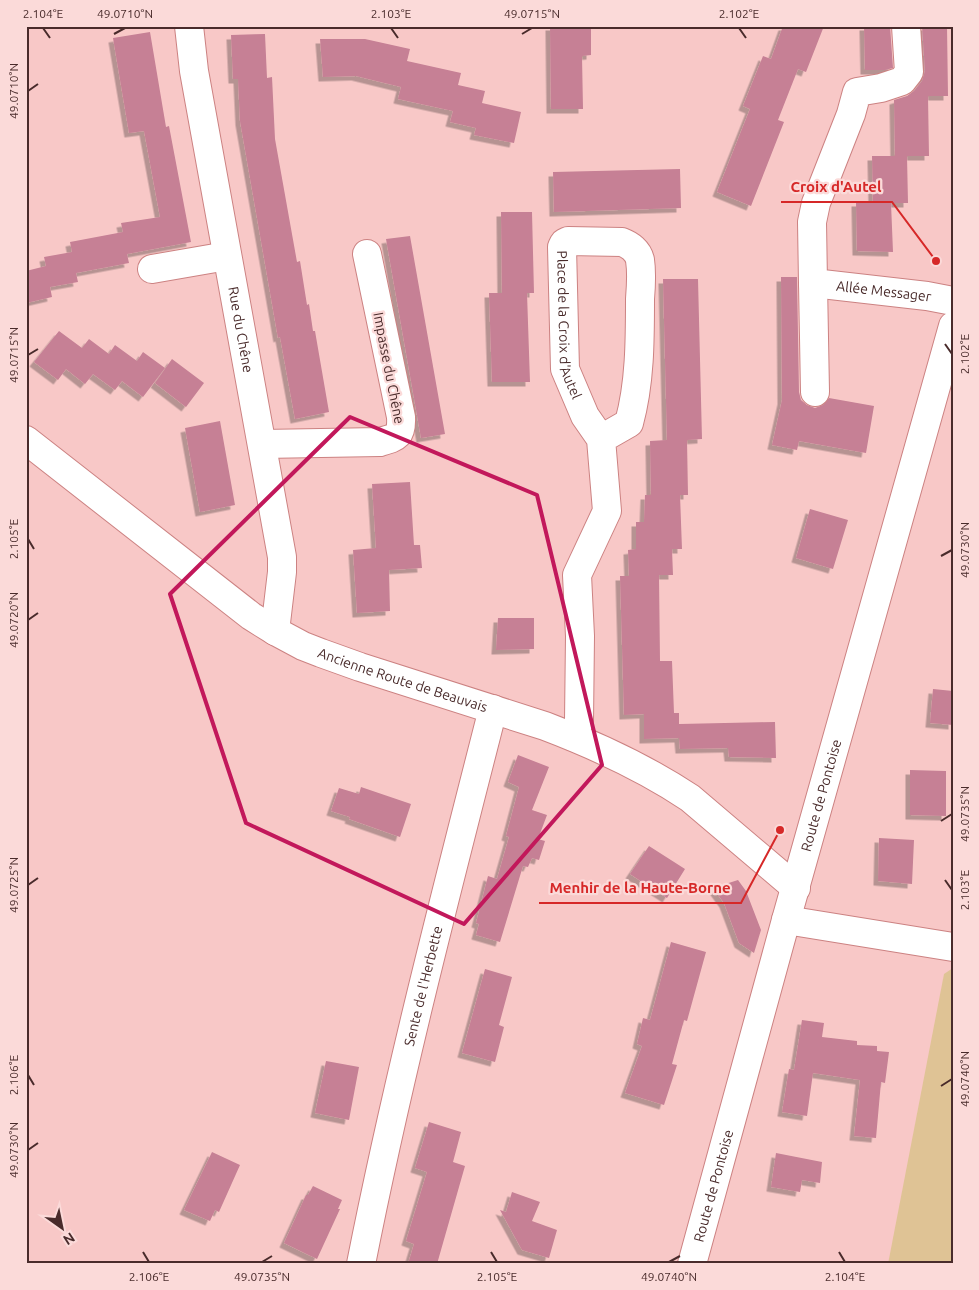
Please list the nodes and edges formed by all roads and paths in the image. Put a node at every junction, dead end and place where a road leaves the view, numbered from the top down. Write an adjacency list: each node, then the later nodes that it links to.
1 (189, 26): 4 (street, Rue du Chêne)
2 (906, 26): 6 (street)
3 (367, 254): 12 (street, Impasse du Chêne)
4 (227, 256): 5 (street); 12 (street, Rue du Chêne)
5 (152, 269)
6 (814, 283): 7 (street, Allée Messager); 9 (street)
7 (953, 301)
8 (953, 326): 16 (street, Route de Pontoise)
9 (815, 392)
10 (602, 439): 10 (street, Place de la Croix d'Autel); 15 (street)
11 (26, 440): 13 (street, Ancienne Route de Beauvais)
12 (262, 444): 13 (street, Rue du Chêne)
13 (275, 632): 14 (street, Ancienne Route de Beauvais)
14 (494, 709): 15 (street, Ancienne Route de Beauvais); 19 (street, Sente de l'Herbette)
15 (574, 738): 16 (street, Ancienne Route de Beauvais)
16 (796, 888): 17 (street, Route de Pontoise)
17 (786, 920): 18 (street); 20 (street, Route de Pontoise)
18 (953, 947)
19 (361, 1264)
20 (692, 1264)

